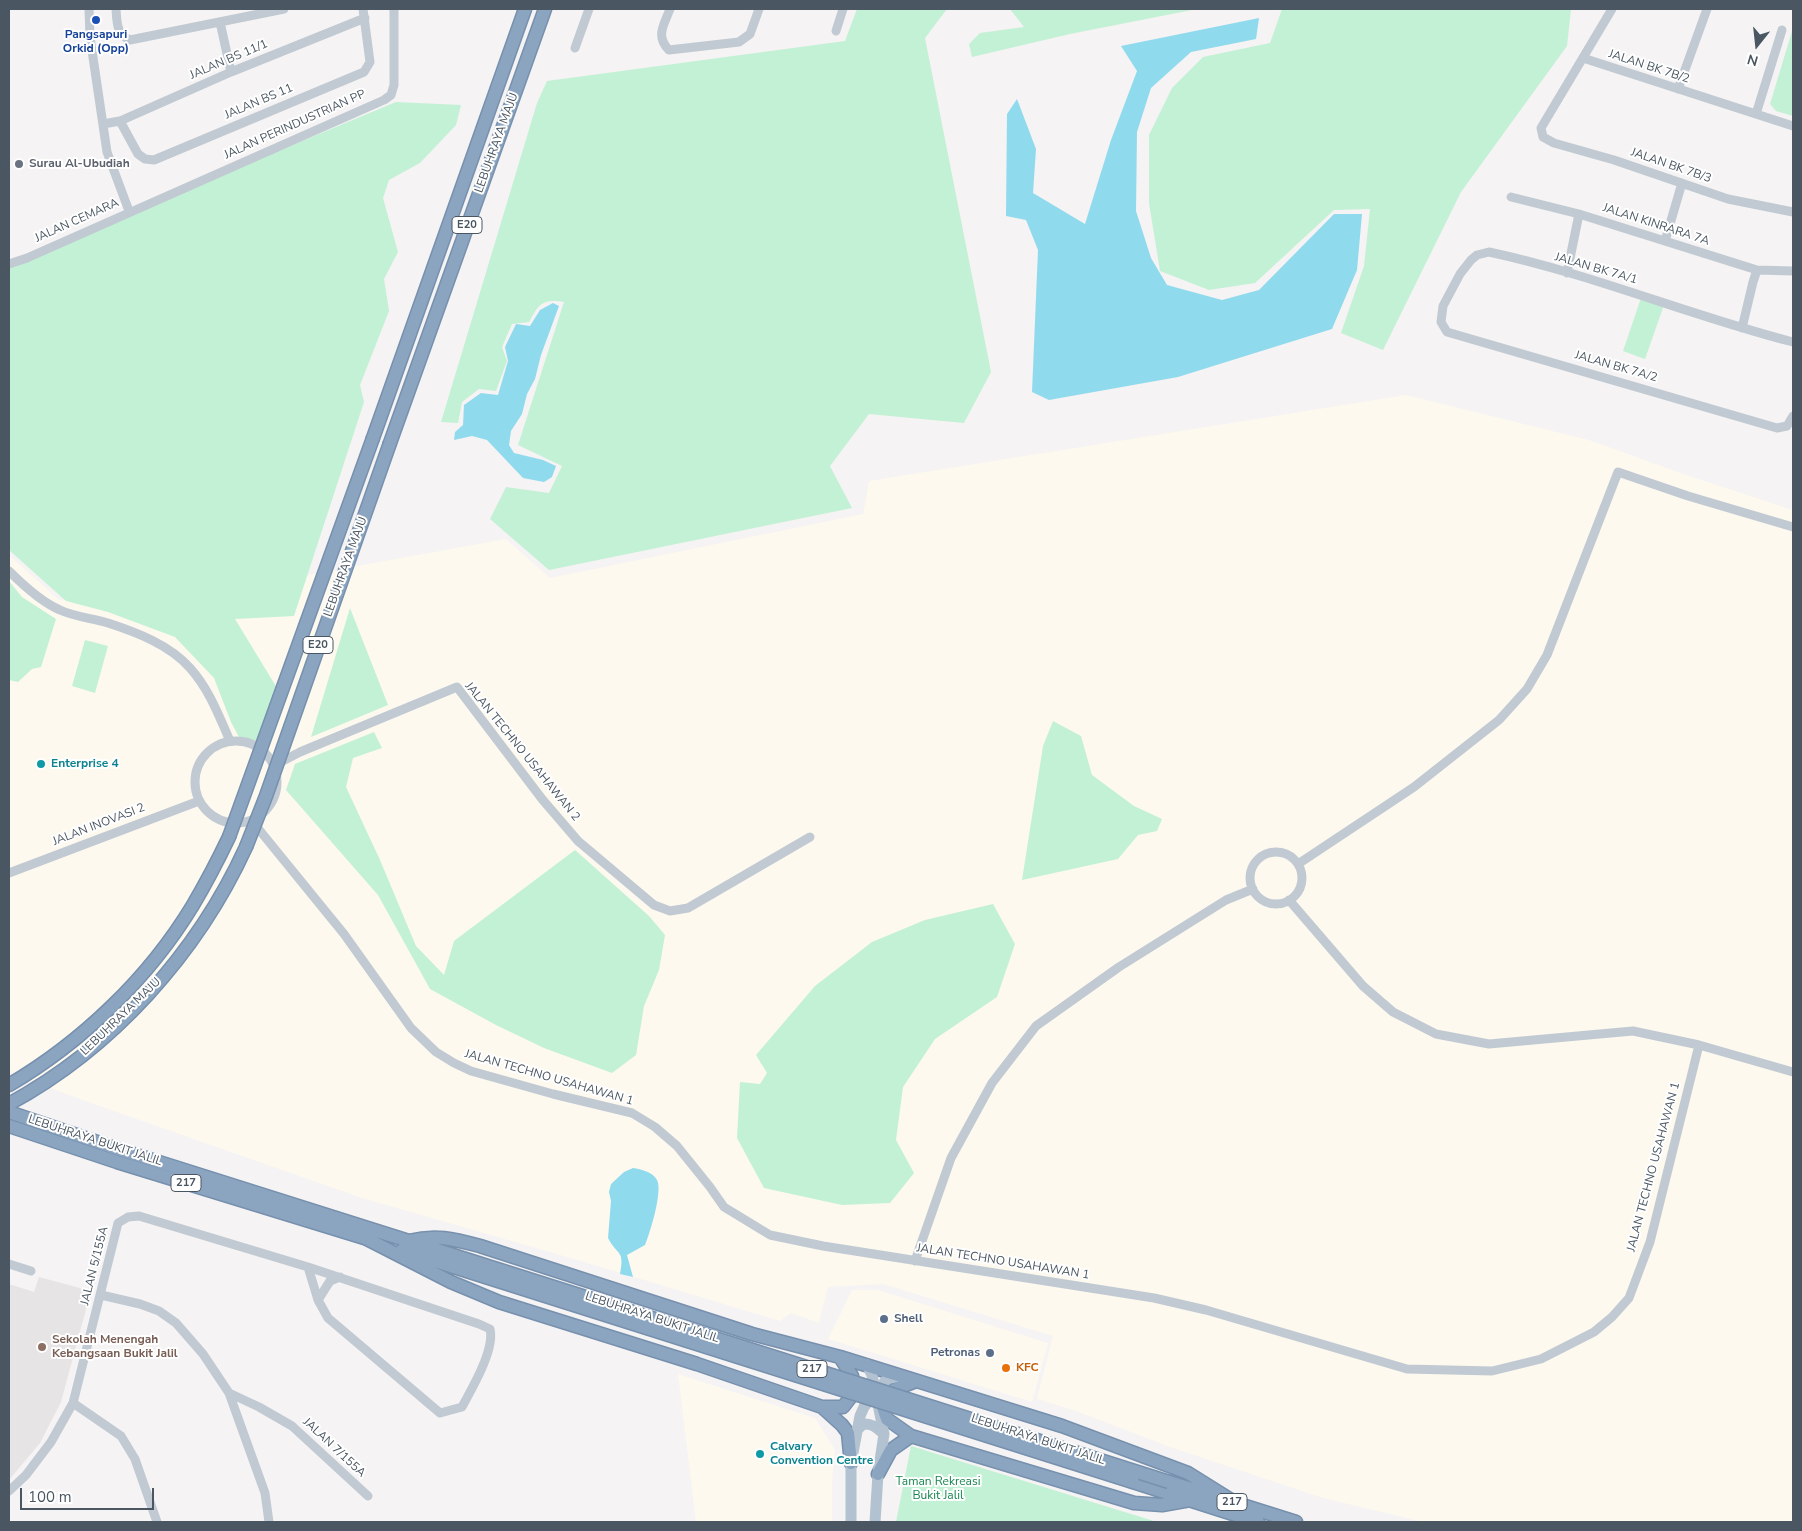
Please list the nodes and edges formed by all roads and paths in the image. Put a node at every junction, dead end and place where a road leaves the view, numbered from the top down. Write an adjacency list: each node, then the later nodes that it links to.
1 (89, 9): 23 (street, JALAN CEMARA)
2 (116, 9): 14 (street)
3 (284, 9): 14 (street)
4 (394, 9): 27 (street, JALAN PERINDUSTRIAN PP)
5 (525, 9): 54 (highway, LEBUHRAYA MAJU / E20, bridge)
6 (544, 9): 55 (highway, LEBUHRAYA MAJU / E20, bridge)
7 (589, 9): 17 (street)
8 (670, 9): 9 (street)
9 (759, 9)
10 (843, 9): 16 (street)
11 (1612, 9): 18 (street)
12 (1707, 9): 20 (street)
13 (364, 14): 19 (street, JALAN BS 11/1); 22 (street, JALAN BS 11)
14 (220, 22): 19 (street)
15 (1782, 30): 21 (street)
16 (836, 31)
17 (575, 48)
18 (1583, 58): 20 (street, JALAN BK 7B/2); 25 (street, JALAN BK 7B/3)
19 (231, 72): 22 (street, JALAN BS 11/1)
20 (1678, 89): 21 (street, JALAN BK 7B/2)
21 (1756, 114): 24 (street, JALAN BK 7B/2)
22 (120, 121): 23 (street, JALAN BS 11/1)
23 (103, 124): 27 (street, JALAN CEMARA)
24 (1793, 126)
25 (1682, 183): 28 (street, JALAN BK 7B/3); 30 (street)
26 (1512, 197): 29 (street, JALAN KINRARA 7A)
27 (129, 211): 31 (street, JALAN CEMARA)
28 (1793, 212)
29 (1579, 214): 30 (street, JALAN KINRARA 7A); 34 (street)
30 (1665, 241): 32 (street, JALAN KINRARA 7A)
31 (9, 264)
32 (1757, 270): 33 (street, JALAN KINRARA 7A); 35 (street)
33 (1793, 271)
34 (1567, 273): 35 (street, JALAN BK 7A/1); 36 (street, JALAN BK 7A/1)
35 (1742, 328): 37 (street, JALAN BK 7A/1)
36 (1447, 332): 38 (street, JALAN BK 7A/2)
37 (1793, 342)
38 (1793, 416)
39 (1793, 527): 48 (street)
40 (9, 571): 41 (street)
41 (18, 580): 42 (street); 43 (street)
42 (9, 585)
43 (230, 741): 44 (street); 45 (street)
44 (273, 765): 46 (street); 47 (street, JALAN TECHNO USAHAWAN 2)
45 (199, 801): 46 (street); 49 (street, JALAN INOVASI 2)
46 (251, 820): 59 (street, JALAN TECHNO USAHAWAN 1)
47 (810, 837)
48 (1298, 864): 50 (street); 51 (street)
49 (9, 873)
50 (1253, 890): 51 (street); 59 (street)
51 (1289, 900): 52 (street)
52 (1699, 1046): 53 (street); 59 (street, JALAN TECHNO USAHAWAN 1)
53 (1793, 1072)
54 (9, 1085)
55 (9, 1110): 58 (highway, LEBUHRAYA BUKIT JALIL / 217)
56 (9, 1126): 57 (highway, LEBUHRAYA BUKIT JALIL / 217)
57 (363, 1237): 60 (highway, LEBUHRAYA BUKIT JALIL / 217); 74 (highway)
58 (409, 1241): 60 (highway, LEBUHRAYA BUKIT JALIL / 217); 67 (highway)
59 (915, 1261)
60 (455, 1262): 82 (highway, LEBUHRAYA BUKIT JALIL / 217, bridge); 83 (highway, LEBUHRAYA BUKIT JALIL / 217, bridge)
61 (9, 1264): 63 (street)
62 (308, 1267): 64 (street, JALAN 5/155A); 65 (street, JALAN 5/155A); 66 (street, JALAN 5/155A)
63 (31, 1270)
64 (340, 1277): 66 (street); 66 (street, JALAN 5/155A)
65 (101, 1295): 71 (street); 73 (street, JALAN 5/155A)
66 (318, 1300)
67 (840, 1357): 68 (highway); 74 (highway)
68 (867, 1365): 69 (highway); 72 (main road)
69 (900, 1376): 70 (highway); 72 (main road)
70 (916, 1381): 77 (highway); 83 (highway)
71 (229, 1393): 81 (street, JALAN 7/155A); 85 (street)
72 (875, 1394): 75 (main road); 76 (main road)
73 (72, 1403): 80 (street, JALAN 5/155A); 84 (street)
74 (822, 1407): 78 (highway)
75 (857, 1430): 76 (main road); 78 (main road)
76 (884, 1434): 79 (main road)
77 (911, 1436): 79 (highway); 82 (highway)
78 (851, 1463): 86 (main road)
79 (878, 1474): 87 (main road)
80 (9, 1491)
81 (368, 1496)
82 (1190, 1500): 88 (highway, LEBUHRAYA BUKIT JALIL / 217)
83 (1236, 1503): 89 (highway, LEBUHRAYA BUKIT JALIL / 217)
84 (157, 1522)
85 (269, 1522)
86 (851, 1522)
87 (875, 1522)
88 (1258, 1522)
89 (1296, 1522)

